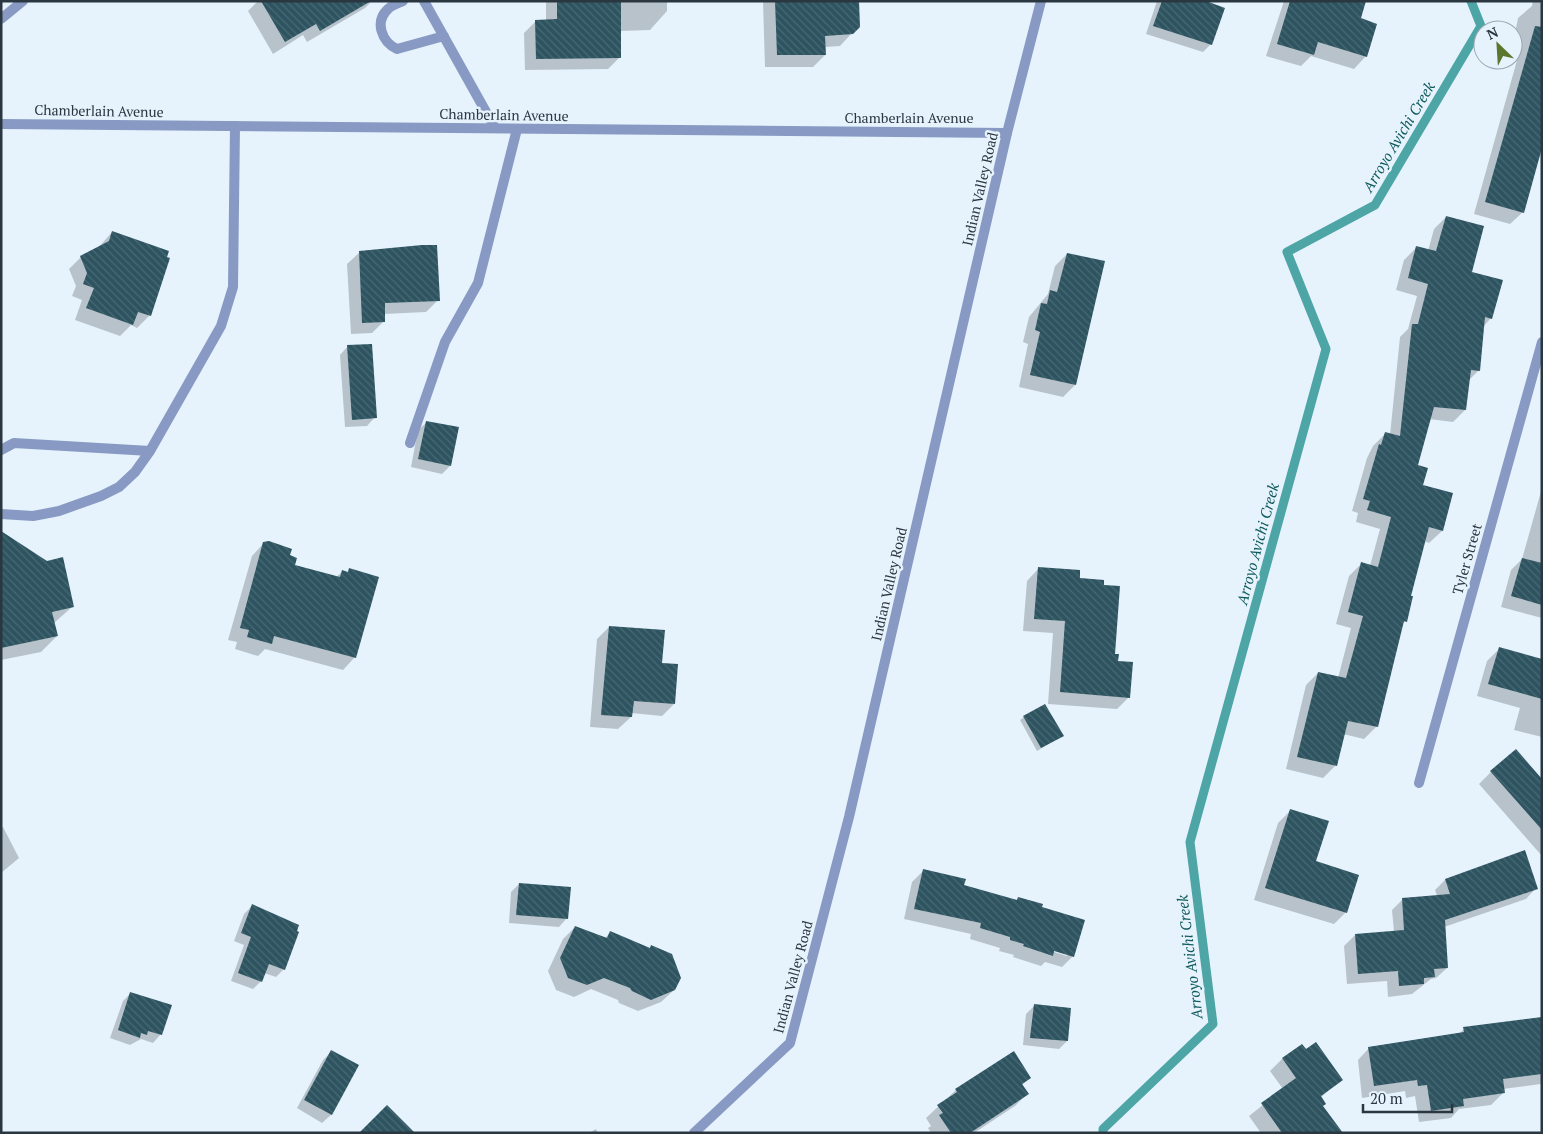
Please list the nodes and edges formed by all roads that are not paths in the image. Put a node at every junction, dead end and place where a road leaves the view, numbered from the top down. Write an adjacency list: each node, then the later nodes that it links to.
1 (23, 1): 5 (street)
2 (403, 1): 6 (street)
3 (424, 1): 6 (street)
4 (1041, 1): 11 (street, Indian Valley Road)
5 (1, 19)
6 (444, 36): 9 (street)
7 (1, 124): 8 (street, Chamberlain Avenue)
8 (235, 126): 9 (street, Chamberlain Avenue); 15 (street)
9 (494, 128): 10 (street, Chamberlain Avenue)
10 (517, 128): 11 (street, Chamberlain Avenue); 13 (street)
11 (1007, 133): 18 (street, Indian Valley Road)
12 (1542, 342): 17 (street, Tyler Street)
13 (410, 443)
14 (1, 450): 15 (street)
15 (150, 452): 16 (street)
16 (1, 514)
17 (1419, 783)
18 (694, 1133)

